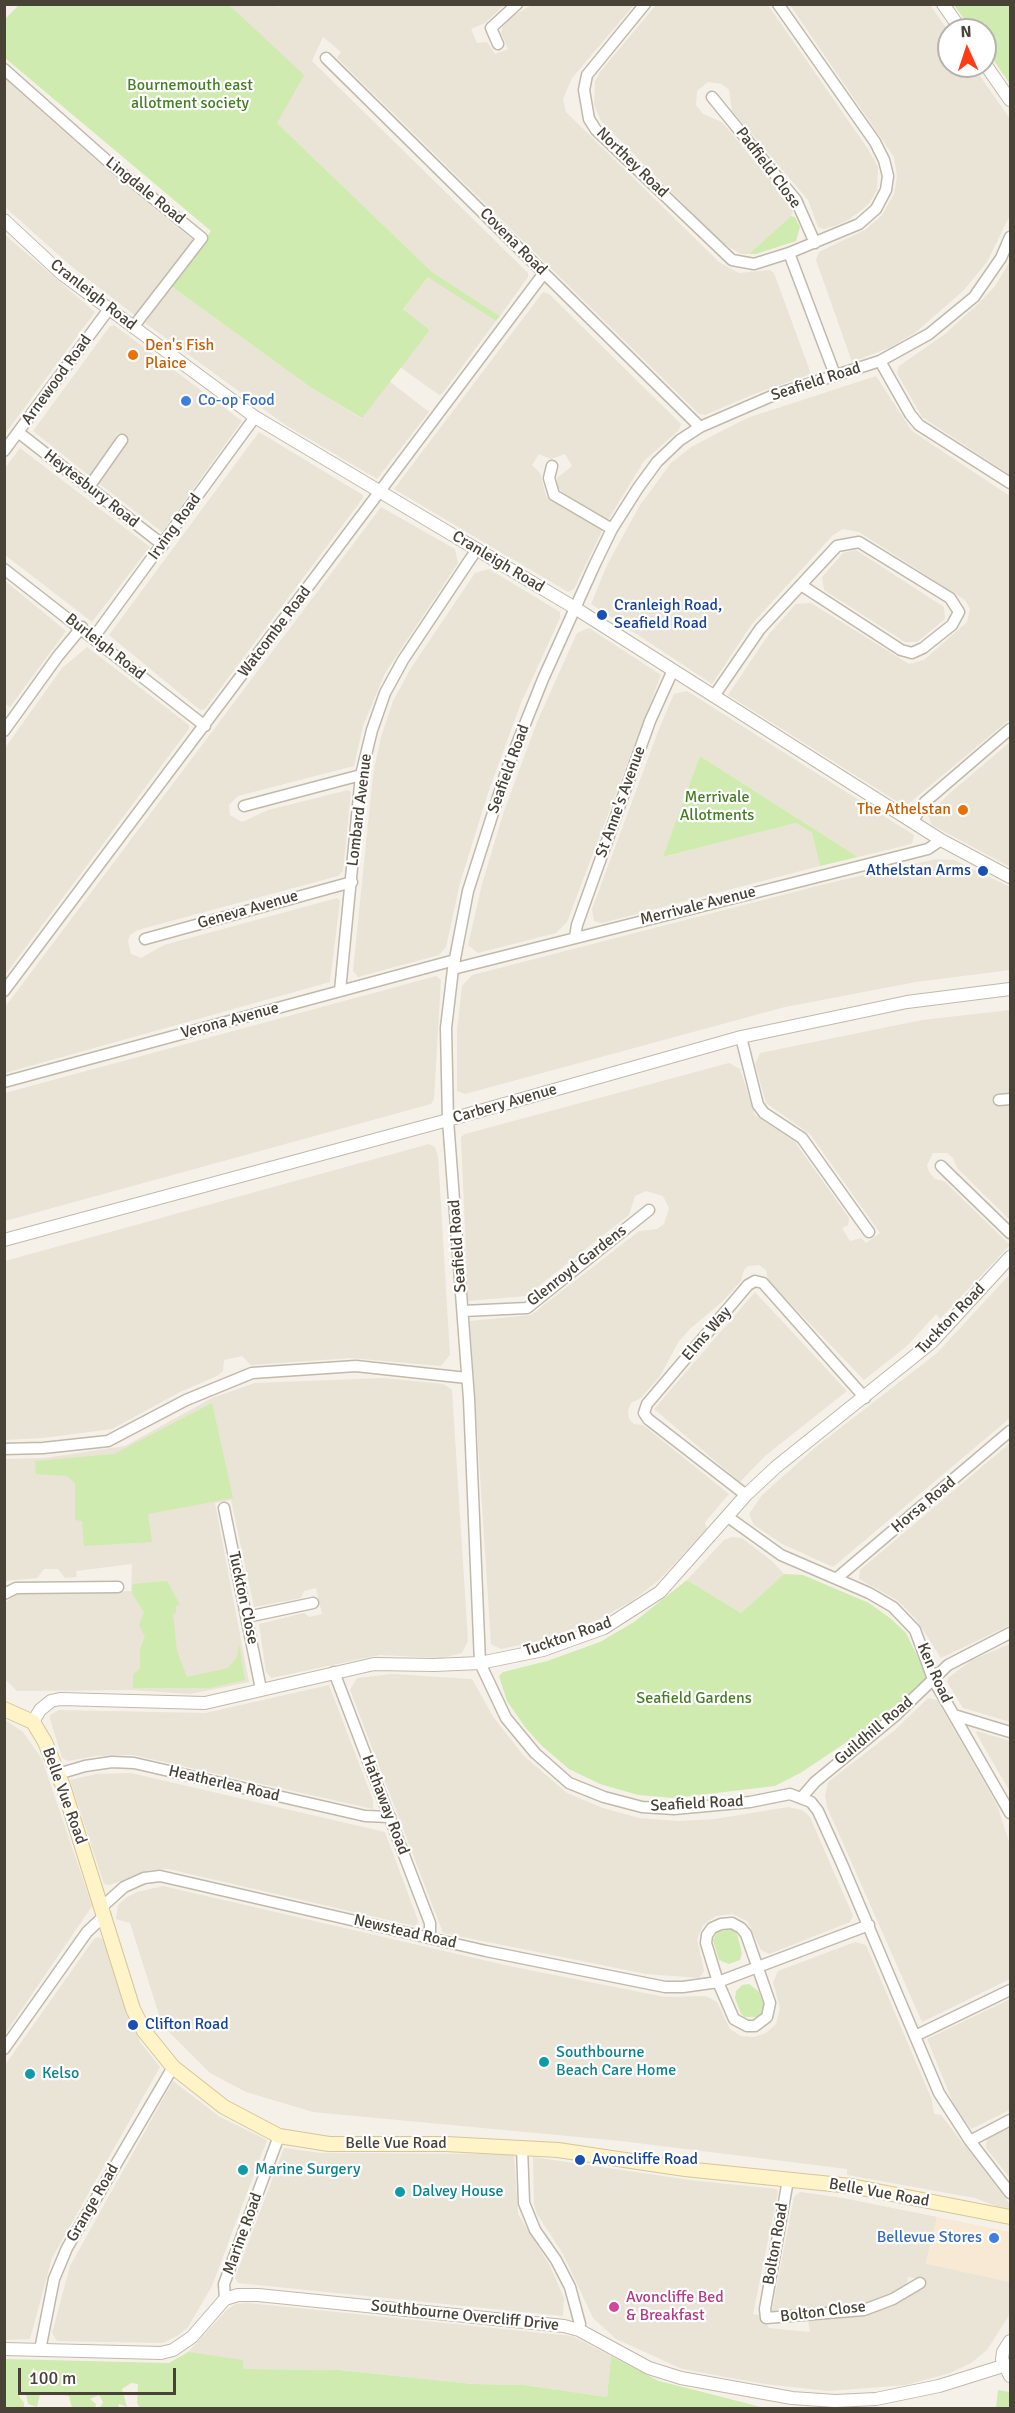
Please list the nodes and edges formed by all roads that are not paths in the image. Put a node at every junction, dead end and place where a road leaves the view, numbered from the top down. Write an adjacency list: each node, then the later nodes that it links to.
1 (517, 4): 6 (street)
2 (645, 4): 17 (street, Northey Road)
3 (778, 4): 16 (street, Northey Road)
4 (943, 4): 5 (street)
5 (953, 18)
6 (491, 28): 7 (street); 8 (street)
7 (480, 33)
8 (498, 44)
9 (326, 58): 18 (street, Covena Road)
10 (4, 69): 20 (street, Lingdale Road)
11 (995, 78): 13 (street)
12 (712, 97): 16 (street, Padfield Close)
13 (1011, 100)
14 (4, 220): 19 (street, Cranleigh Road)
15 (1011, 237): 21 (street, Seafield Road)
16 (815, 243): 17 (street, Northey Road)
17 (789, 253): 22 (street)
18 (544, 273): 24 (street, Covena Road); 31 (street, Watcombe Road)
19 (109, 309): 20 (street, Cranleigh Road); 25 (street, Arnewood Road)
20 (134, 327): 23 (street, Cranleigh Road)
21 (880, 361): 22 (street, Seafield Road); 29 (street)
22 (835, 375): 24 (street, Seafield Road)
23 (255, 417): 31 (street, Cranleigh Road); 33 (street, Irving Road)
24 (700, 427): 32 (street, Seafield Road)
25 (18, 432): 27 (street, Arnewood Road); 30 (street, Heytesbury Road)
26 (122, 440): 30 (street)
27 (4, 451)
28 (552, 466): 32 (street)
29 (1011, 483)
30 (89, 487): 33 (street, Heytesbury Road)
31 (379, 491): 34 (street, Cranleigh Road); 43 (street, Watcombe Road)
32 (612, 529): 37 (street, Seafield Road)
33 (163, 545): 39 (street, Irving Road)
34 (477, 549): 37 (street, Cranleigh Road); 46 (street, Lombard Avenue)
35 (4, 568): 38 (street, Burleigh Road)
36 (801, 585): 36 (street); 41 (street)
37 (575, 608): 40 (street, Cranleigh Road); 54 (street, Seafield Road)
38 (82, 627): 39 (street, Burleigh Road); 42 (street)
39 (94, 637): 43 (street, Burleigh Road)
40 (673, 670): 41 (street, Cranleigh Road); 52 (street, St Anne's Avenue)
41 (714, 696): 48 (street, Cranleigh Road)
42 (9, 717): 45 (street)
43 (205, 726): 56 (street, Watcombe Road)
44 (1011, 729): 48 (street)
45 (4, 731)
46 (361, 775): 47 (street); 51 (street, Lombard Avenue)
47 (244, 806)
48 (912, 822): 49 (street, Cranleigh Road)
49 (941, 840): 50 (street, Cranleigh Road); 52 (street, Merrivale Avenue)
50 (1011, 877)
51 (352, 882): 53 (street, Geneva Avenue); 57 (street, Lombard Avenue)
52 (575, 937): 54 (street, Merrivale Avenue)
53 (145, 939)
54 (454, 964): 57 (street, Verona Avenue); 60 (street, Seafield Road)
55 (1011, 989): 58 (street, Carbery Avenue)
56 (4, 991)
57 (340, 991): 59 (street, Verona Avenue)
58 (741, 1037): 60 (street, Carbery Avenue); 63 (street)
59 (4, 1082)
60 (448, 1120): 65 (street, Carbery Avenue); 67 (street, Seafield Road)
61 (941, 1166): 64 (street)
62 (649, 1210): 67 (street, Glenroyd Gardens)
63 (869, 1232)
64 (1011, 1233)
65 (4, 1240)
66 (1011, 1257): 69 (street, Tuckton Road)
67 (463, 1311): 68 (street, Seafield Road)
68 (467, 1378): 71 (street); 81 (street, Seafield Road)
69 (865, 1398): 72 (street, Tuckton Road); 72 (street, Elms Way)
70 (1011, 1431): 75 (street, Horsa Road)
71 (4, 1449)
72 (746, 1495): 74 (street, Tuckton Road)
73 (224, 1508): 79 (street, Tuckton Close)
74 (728, 1517): 75 (street, Ken Road); 81 (street, Tuckton Road)
75 (837, 1578): 83 (street, Ken Road)
76 (118, 1587): 77 (street)
77 (4, 1593)
78 (313, 1602): 79 (street)
79 (247, 1617): 84 (street, Tuckton Close)
80 (1011, 1634): 83 (street, Guildhill Road)
81 (480, 1663): 82 (street, Tuckton Road); 90 (street, Seafield Road)
82 (334, 1672): 84 (street, Tuckton Road); 92 (street, Hathaway Road)
83 (933, 1679): 86 (street, Ken Road); 90 (street, Guildhill Road)
84 (261, 1689): 87 (street, Tuckton Road)
85 (4, 1709): 87 (main road)
86 (954, 1715): 88 (street); 91 (street, Ken Road)
87 (33, 1722): 89 (main road, Belle Vue Road)
88 (1011, 1732)
89 (58, 1774): 92 (street, Heatherlea Road); 93 (main road, Belle Vue Road)
90 (802, 1797): 94 (street)
91 (1011, 1813)
92 (390, 1817): 95 (street, Hathaway Road)
93 (104, 1911): 95 (street, Newstead Road); 100 (street); 101 (main road, Belle Vue Road)
94 (869, 1925): 96 (street, Newstead Road); 99 (street)
95 (430, 1938): 97 (street, Newstead Road)
96 (758, 1967): 97 (street, Newstead Road); 97 (street); 97 (street)
97 (718, 1982)
98 (1011, 1990): 99 (street)
99 (915, 2036): 104 (street)
100 (4, 2049)
101 (173, 2067): 103 (main road, Belle Vue Road); 115 (street, Grange Road)
102 (1011, 2120): 104 (street)
103 (279, 2136): 105 (main road, Belle Vue Road); 110 (street, Marine Road)
104 (970, 2141): 107 (street)
105 (522, 2147): 106 (main road, Belle Vue Road); 112 (street)
106 (788, 2180): 108 (main road, Belle Vue Road); 111 (street, Bolton Road)
107 (1011, 2193)
108 (1011, 2217)
109 (920, 2283): 111 (street, Bolton Close)
110 (225, 2298): 112 (street, Southbourne Overcliff Drive); 115 (street)
111 (765, 2309)
112 (579, 2330): 116 (street, Southbourne Overcliff Drive)
113 (1011, 2341): 116 (street)
114 (4, 2349): 115 (street)
115 (40, 2350)
116 (1007, 2371)

